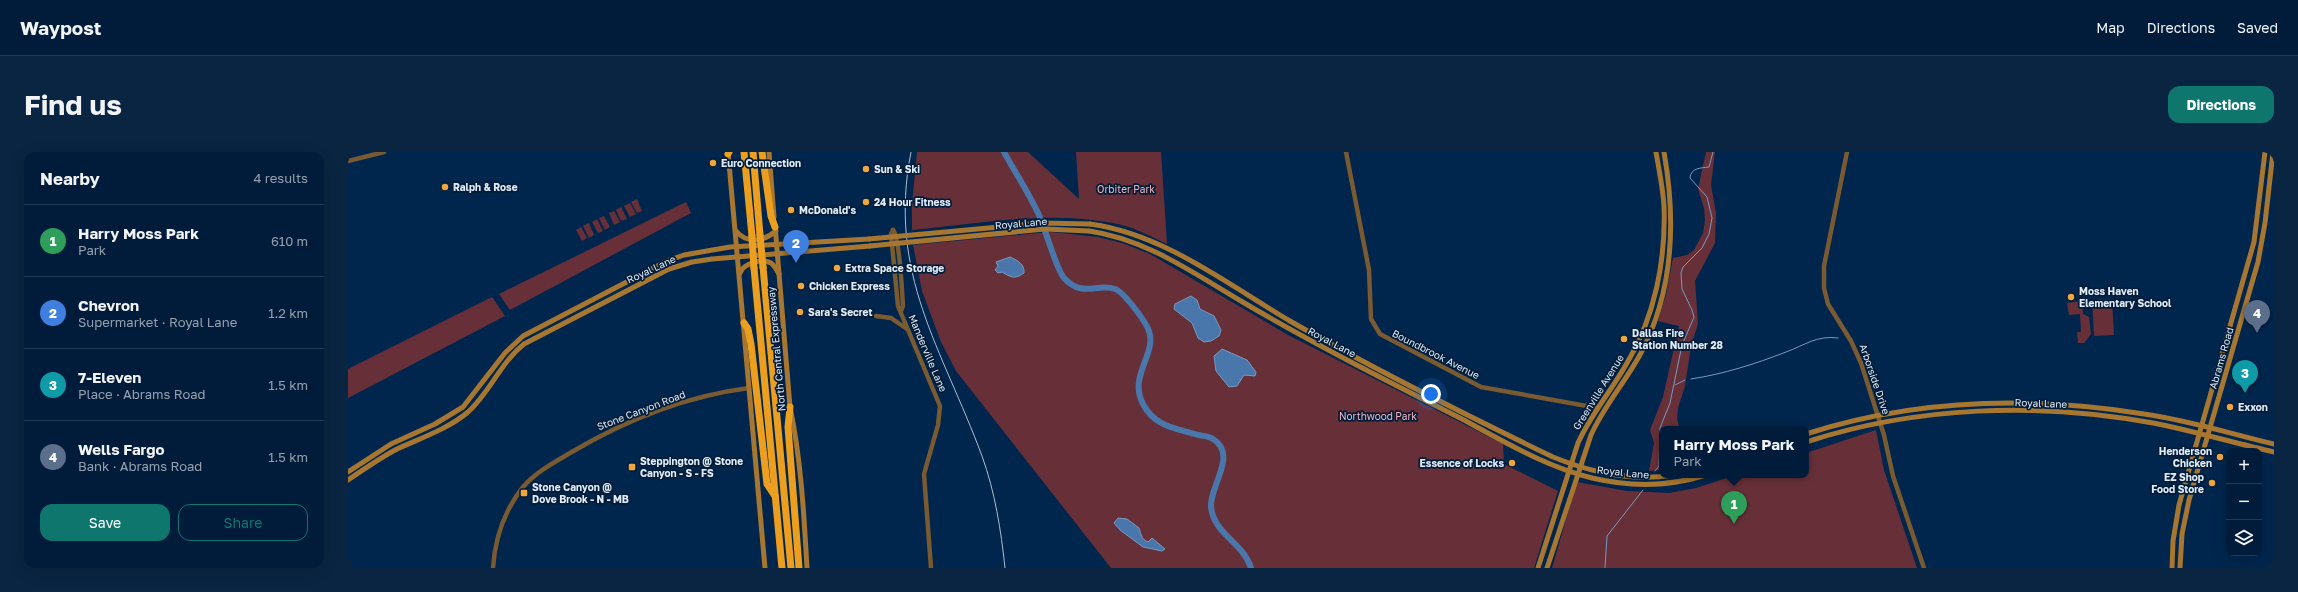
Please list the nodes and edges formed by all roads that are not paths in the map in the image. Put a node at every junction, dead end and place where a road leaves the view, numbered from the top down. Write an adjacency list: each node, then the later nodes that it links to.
1 (384, 152): 13 (street)
2 (744, 152): 63 (highway, North Central Expressway, bridge)
3 (754, 152): 69 (highway, North Central Expressway, bridge)
4 (762, 152): 14 (highway)
5 (769, 152): 14 (main road, North Central Expressway)
6 (1346, 152): 42 (street, Boundbrook Avenue)
7 (1656, 152): 26 (main road, Greenville Avenue)
8 (1664, 152): 27 (main road, Greenville Avenue)
9 (1847, 152): 43 (street, Arborside Drive)
10 (2265, 152): 36 (main road, Abrams Road)
11 (2273, 152): 37 (main road, Abrams Road)
12 (728, 153): 15 (main road)
13 (348, 161)
14 (775, 229): 15 (main road); 17 (main road, North Central Expressway)
15 (735, 230): 19 (main road)
16 (1144, 238): 17 (main road, Royal Lane, bridge); 18 (main road); 53 (main road, Royal Lane)
17 (777, 245): 19 (main road, Royal Lane); 20 (main road, North Central Expressway)
18 (1142, 245): 20 (main road, Royal Lane, bridge); 55 (main road, Royal Lane)
19 (737, 247): 21 (main road); 23 (main road, Royal Lane)
20 (778, 254): 21 (main road, Royal Lane); 24 (main road, North Central Expressway)
21 (738, 258): 22 (main road); 25 (main road, Royal Lane)
22 (739, 273): 24 (main road); 32 (main road)
23 (641, 274): 25 (main road); 28 (main road, Royal Lane)
24 (780, 275): 41 (main road, North Central Expressway)
25 (645, 281): 29 (main road, Royal Lane)
26 (1654, 295): 27 (main road); 34 (main road, Greenville Avenue)
27 (1662, 298): 35 (main road, Greenville Avenue)
28 (584, 304): 29 (main road); 56 (main road, Royal Lane)
29 (588, 311): 61 (main road, Royal Lane)
30 (901, 311): 30 (street, Manderville Lane); 33 (street, Manderville Lane)
31 (876, 316): 33 (street)
32 (744, 323): 40 (main road); 63 (highway)
33 (908, 330): 72 (street, Manderville Lane)
34 (1643, 331): 35 (main road); 38 (main road, Greenville Avenue)
35 (1650, 334): 39 (main road, Greenville Avenue)
36 (2223, 353): 37 (main road); 45 (main road, Abrams Road)
37 (2231, 356): 46 (main road, Abrams Road)
38 (1627, 364): 39 (main road); 42 (main road, Greenville Avenue)
39 (1633, 368): 54 (main road, Greenville Avenue)
40 (749, 388): 66 (street, Stone Canyon Road); 67 (main road)
41 (790, 407): 70 (highway); 71 (main road, North Central Expressway)
42 (1598, 408): 53 (main road, Greenville Avenue)
43 (1878, 415): 44 (street, Arborside Drive); 45 (main road, Royal Lane); 47 (main road, Royal Lane)
44 (1880, 422): 48 (main road, Royal Lane); 50 (main road, Royal Lane); 75 (street, Arborside Drive)
45 (2202, 426): 46 (main road, Royal Lane); 48 (main road, Abrams Road)
46 (2209, 428): 49 (main road, Abrams Road); 51 (main road, Royal Lane)
47 (1809, 433)
48 (2200, 434): 49 (main road, Royal Lane); 76 (main road, Abrams Road)
49 (2207, 436): 52 (main road, Royal Lane); 77 (main road, Abrams Road)
50 (1809, 441)
51 (2274, 444)
52 (2274, 452)
53 (1571, 464): 54 (main road, Royal Lane); 55 (main road, Greenville Avenue)
54 (1579, 467): 57 (main road, Greenville Avenue); 59 (main road, Royal Lane)
55 (1568, 471): 57 (main road, Royal Lane); 64 (main road, Greenville Avenue)
56 (348, 472): 61 (main road)
57 (1576, 474): 62 (main road, Royal Lane); 65 (main road, Greenville Avenue)
58 (1659, 476): 59 (main road, Royal Lane)
59 (1645, 477): 62 (main road)
60 (1693, 478): 62 (main road, Royal Lane)
61 (350, 479)
62 (1644, 485)
63 (776, 497): 68 (highway, North Central Expressway)
64 (1546, 543): 65 (main road); 73 (main road, Greenville Avenue)
65 (1554, 545): 74 (main road, Greenville Avenue)
66 (493, 568)
67 (765, 568)
68 (782, 568)
69 (791, 568)
70 (799, 568)
71 (807, 568)
72 (931, 568)
73 (1538, 568)
74 (1547, 568)
75 (1924, 568)
76 (2172, 568)
77 (2180, 568)

